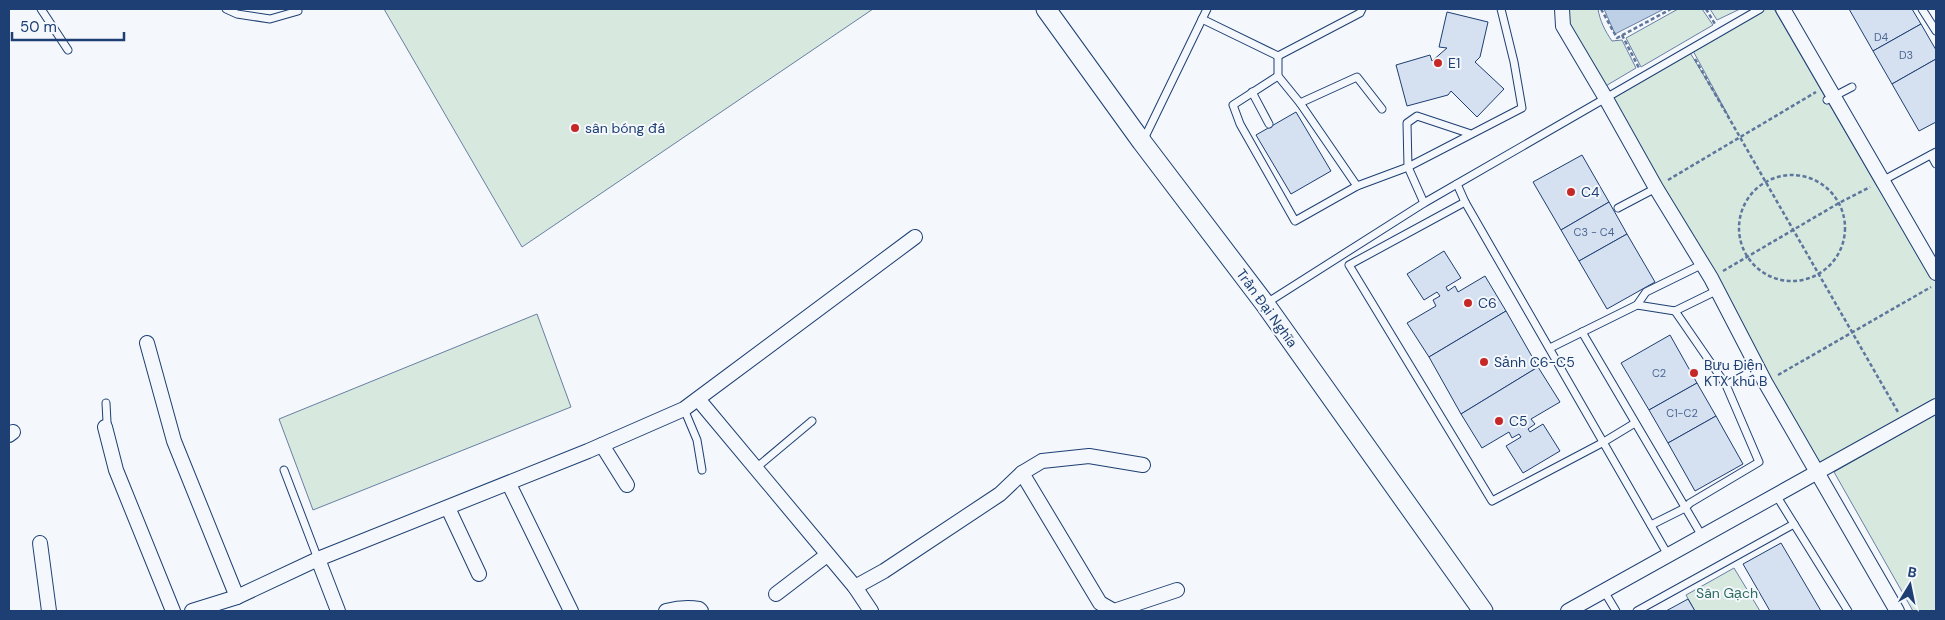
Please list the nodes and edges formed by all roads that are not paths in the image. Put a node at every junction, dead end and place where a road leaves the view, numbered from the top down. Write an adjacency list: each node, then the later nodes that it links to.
1 (41, 9): 14 (lane)
2 (226, 9): 11 (lane)
3 (1046, 9): 25 (street, Trần Đại Nghĩa)
4 (1207, 9): 12 (lane)
5 (1362, 9): 15 (lane)
6 (1501, 9): 24 (lane)
7 (1562, 9): 20 (street)
8 (1760, 9): 20 (lane)
9 (1783, 9): 19 (street)
10 (1922, 9): 13 (lane)
11 (298, 12)
12 (1202, 19): 15 (lane); 25 (lane)
13 (1936, 31)
14 (68, 50)
15 (1278, 56): 16 (lane)
16 (1278, 76): 18 (lane); 21 (lane)
17 (1852, 87): 19 (lane)
18 (1252, 92): 23 (lane); 31 (lane)
19 (1829, 94): 29 (street)
20 (1605, 97): 30 (lane); 32 (street)
21 (1300, 103): 22 (lane); 31 (lane)
22 (1382, 109)
23 (1269, 124)
24 (1471, 134): 28 (lane); 28 (lane)
25 (1142, 142): 40 (street, Trần Đại Nghĩa)
26 (1933, 153): 27 (lane); 29 (lane)
27 (1936, 164)
28 (1408, 167): 31 (lane); 34 (lane)
29 (1882, 180): 38 (street)
30 (1457, 184): 33 (lane); 34 (lane)
31 (1357, 186)
32 (1656, 188): 35 (lane); 37 (street)
33 (1465, 202): 45 (lane); 55 (lane)
34 (1424, 203): 40 (lane)
35 (1618, 208)
36 (915, 237): 48 (street)
37 (1703, 264): 39 (street); 41 (lane)
38 (1934, 270)
39 (1714, 284): 42 (lane); 46 (street)
40 (1265, 304): 89 (street, Trần Đại Nghĩa)
41 (1637, 305): 42 (lane); 43 (lane)
42 (1675, 311): 47 (lane)
43 (1582, 332): 45 (lane); 53 (lane)
44 (147, 343): 80 (street)
45 (1550, 348): 55 (lane)
46 (1758, 368): 47 (lane); 61 (street)
47 (1726, 385): 67 (lane)
48 (698, 399): 51 (street); 58 (street)
49 (106, 403): 54 (lane)
50 (1936, 406): 61 (street)
51 (684, 409): 56 (street); 60 (lane)
52 (812, 421): 58 (lane)
53 (1635, 423): 55 (lane); 67 (lane)
54 (105, 426): 82 (street)
55 (1602, 443): 69 (lane)
56 (602, 445): 63 (street); 64 (street)
57 (1143, 465): 62 (street)
58 (756, 468): 72 (street)
59 (284, 470): 74 (lane)
60 (702, 470)
61 (1817, 472): 65 (street); 94 (street)
62 (1022, 473): 76 (street); 77 (street)
63 (509, 484): 66 (street); 85 (street)
64 (627, 485)
65 (1776, 495): 68 (lane); 70 (street)
66 (448, 508): 74 (street); 75 (street)
67 (1686, 508): 69 (lane); 70 (lane)
68 (1794, 524): 92 (lane); 93 (lane)
69 (1651, 525): 73 (lane)
70 (1702, 536): 73 (street)
71 (40, 544): 81 (street)
72 (827, 555): 76 (street); 79 (street)
73 (1668, 556): 78 (street)
74 (318, 560): 80 (street); 84 (street)
75 (479, 574)
76 (855, 587): 88 (street)
77 (1177, 590)
78 (1604, 591): 90 (street); 91 (lane)
79 (776, 594)
80 (237, 597): 83 (street)
81 (49, 611)
82 (173, 611)
83 (192, 611)
84 (338, 611)
85 (571, 611)
86 (666, 611): 87 (street)
87 (701, 611)
88 (871, 611)
89 (1483, 611)
90 (1568, 611)
91 (1616, 611)
92 (1636, 611)
93 (1848, 611)
94 (1897, 611)

